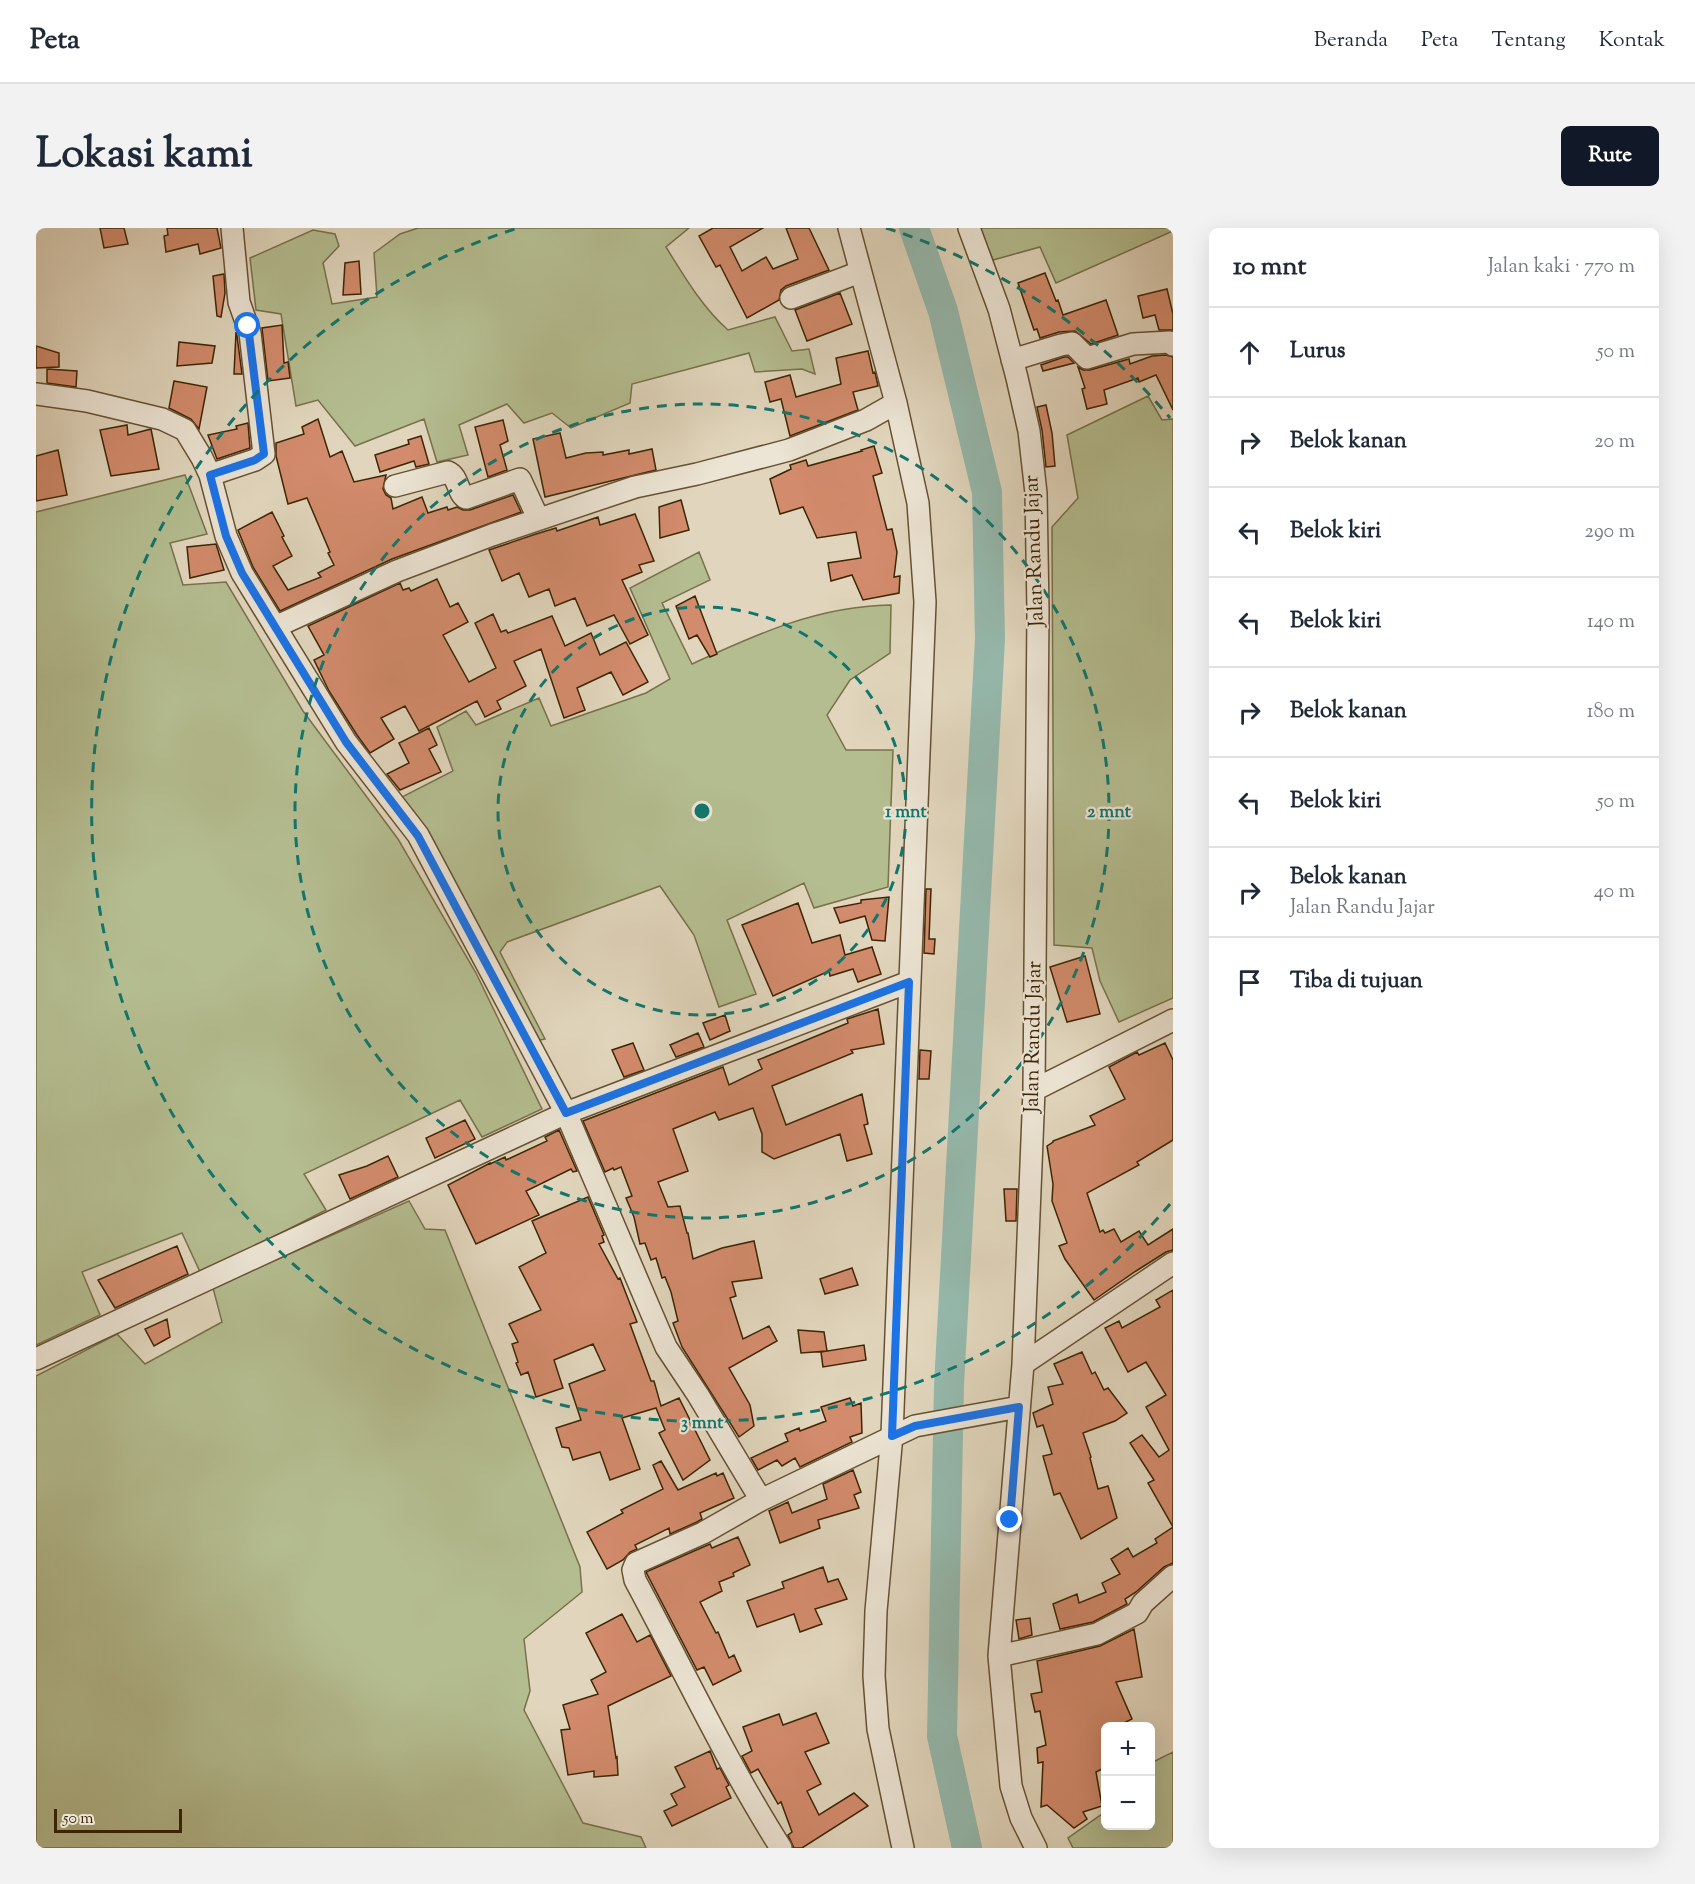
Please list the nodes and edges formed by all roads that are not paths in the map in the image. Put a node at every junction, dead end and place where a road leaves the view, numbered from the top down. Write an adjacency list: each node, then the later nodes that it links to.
1 (232, 228): 10 (street)
2 (849, 228): 4 (street)
3 (969, 228): 7 (street, Jalan Randu Jajar)
4 (860, 272): 5 (street); 9 (street)
5 (791, 298)
6 (1173, 345): 7 (street)
7 (1022, 357): 16 (street, Jalan Randu Jajar)
8 (36, 394): 10 (street)
9 (896, 403): 12 (street); 14 (street)
10 (210, 475): 13 (street)
11 (395, 486): 12 (street)
12 (538, 518): 13 (street)
13 (275, 627): 17 (street)
14 (909, 982): 17 (street); 22 (street)
15 (1173, 1020): 16 (street)
16 (1034, 1090): 20 (street, Jalan Randu Jajar)
17 (566, 1113): 19 (street); 23 (street)
18 (1173, 1263): 20 (street)
19 (36, 1359)
20 (1023, 1364): 21 (street, Jalan Randu Jajar)
21 (1019, 1407): 22 (street); 25 (street, Jalan Randu Jajar)
22 (892, 1436): 23 (street); 27 (street)
23 (761, 1500): 26 (street)
24 (1173, 1576): 25 (street)
25 (999, 1656): 28 (street, Jalan Randu Jajar)
26 (781, 1848)
27 (903, 1848)
28 (1036, 1848)

